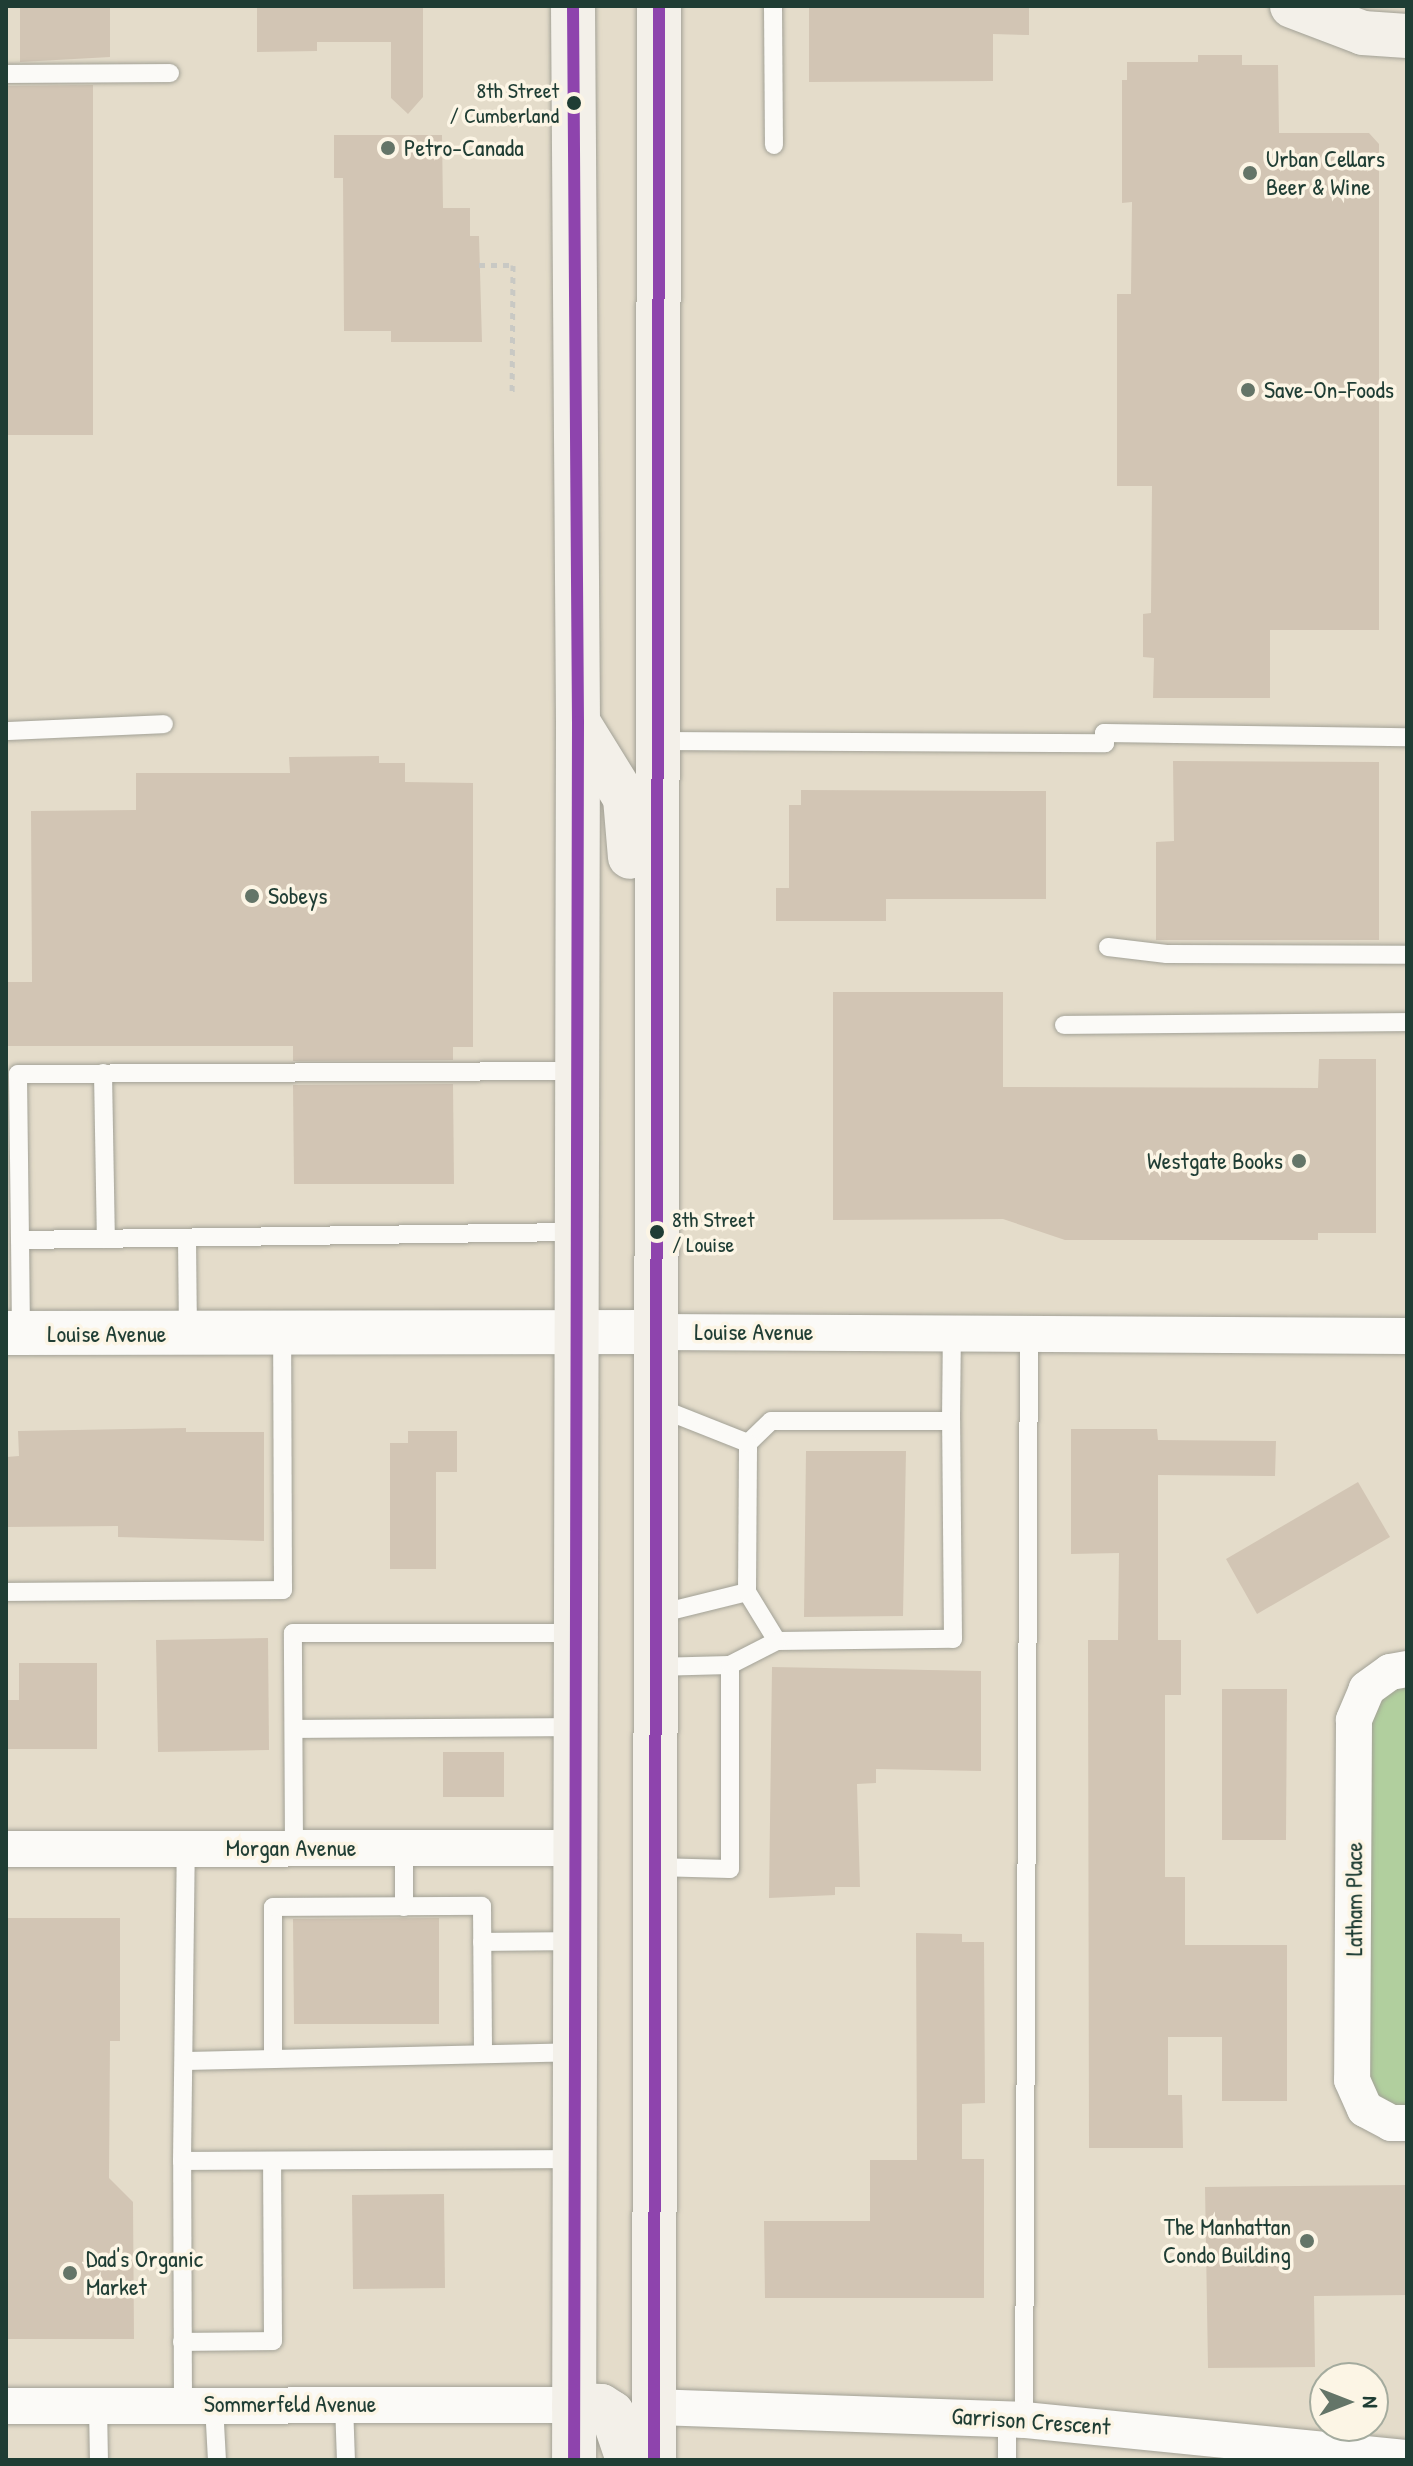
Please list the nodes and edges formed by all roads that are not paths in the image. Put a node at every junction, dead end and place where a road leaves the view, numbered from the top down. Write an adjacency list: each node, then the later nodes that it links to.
1 (573, 6): 9 (main road)
2 (659, 6): 13 (main road)
3 (773, 6): 8 (lane)
4 (1292, 6): 5 (main road)
5 (1407, 36)
6 (170, 73): 7 (lane)
7 (6, 74)
8 (774, 145)
9 (578, 722): 18 (main road); 19 (main road)
10 (164, 724): 11 (lane)
11 (6, 731)
12 (1407, 737): 13 (lane)
13 (655, 741): 18 (main road)
14 (1108, 947): 15 (lane)
15 (1407, 955)
16 (1407, 1022): 17 (lane)
17 (1064, 1025)
18 (654, 1029): 26 (main road)
19 (575, 1071): 20 (lane); 21 (main road)
20 (103, 1073): 23 (lane); 24 (lane)
21 (575, 1232): 22 (lane); 25 (main road)
22 (187, 1238): 23 (lane); 30 (lane)
23 (106, 1239): 24 (lane)
24 (20, 1240): 29 (lane)
25 (575, 1332): 26 (street, Louise Avenue); 31 (street, Louise Avenue); 39 (main road)
26 (654, 1332): 27 (street, Louise Avenue); 33 (main road)
27 (952, 1332): 28 (street, Louise Avenue); 34 (lane)
28 (1029, 1332): 32 (street, Louise Avenue); 70 (lane)
29 (14, 1333): 30 (street, Louise Avenue)
30 (188, 1334): 31 (street, Louise Avenue)
31 (282, 1334): 36 (lane)
32 (1407, 1336)
33 (654, 1406): 35 (lane); 38 (main road)
34 (951, 1421): 35 (lane); 40 (lane)
35 (748, 1443): 37 (lane)
36 (6, 1592)
37 (747, 1592): 38 (lane); 40 (lane)
38 (654, 1615): 42 (main road)
39 (575, 1633): 44 (main road); 45 (lane)
40 (777, 1641): 41 (lane)
41 (730, 1665): 42 (lane); 51 (lane)
42 (654, 1667): 51 (main road)
43 (1407, 1669): 59 (street, Latham Place)
44 (575, 1727): 45 (lane); 49 (main road)
45 (294, 1729): 48 (lane)
46 (404, 1847): 48 (street, Morgan Avenue); 49 (street, Morgan Avenue); 52 (lane)
47 (186, 1848): 48 (street, Morgan Avenue); 50 (street, Morgan Avenue); 58 (lane)
48 (294, 1848)
49 (575, 1848): 53 (main road)
50 (6, 1849)
51 (654, 1867): 69 (main road)
52 (404, 1907): 54 (lane); 57 (lane)
53 (575, 1941): 54 (lane); 55 (main road)
54 (482, 1942): 56 (lane)
55 (575, 2052): 56 (lane); 60 (main road)
56 (483, 2054): 57 (lane)
57 (273, 2059): 58 (lane)
58 (184, 2061): 61 (lane)
59 (1407, 2123)
60 (575, 2159): 62 (lane); 67 (main road)
61 (182, 2161): 62 (lane); 63 (lane)
62 (272, 2161): 63 (lane)
63 (182, 2342): 66 (lane)
64 (344, 2404): 66 (street, Sommerfeld Avenue); 67 (street, Sommerfeld Avenue); 74 (lane)
65 (98, 2405): 66 (street, Sommerfeld Avenue); 68 (street, Sommerfeld Avenue); 72 (lane)
66 (198, 2405): 73 (lane)
67 (574, 2405): 75 (main road); 76 (main road)
68 (6, 2406)
69 (654, 2407): 70 (street, Garrison Crescent); 77 (main road)
70 (1016, 2419): 71 (street, Garrison Crescent); 78 (lane)
71 (1407, 2458)
72 (99, 2460)
73 (217, 2460)
74 (346, 2460)
75 (574, 2460)
76 (628, 2460)
77 (654, 2460)
78 (1007, 2460)

